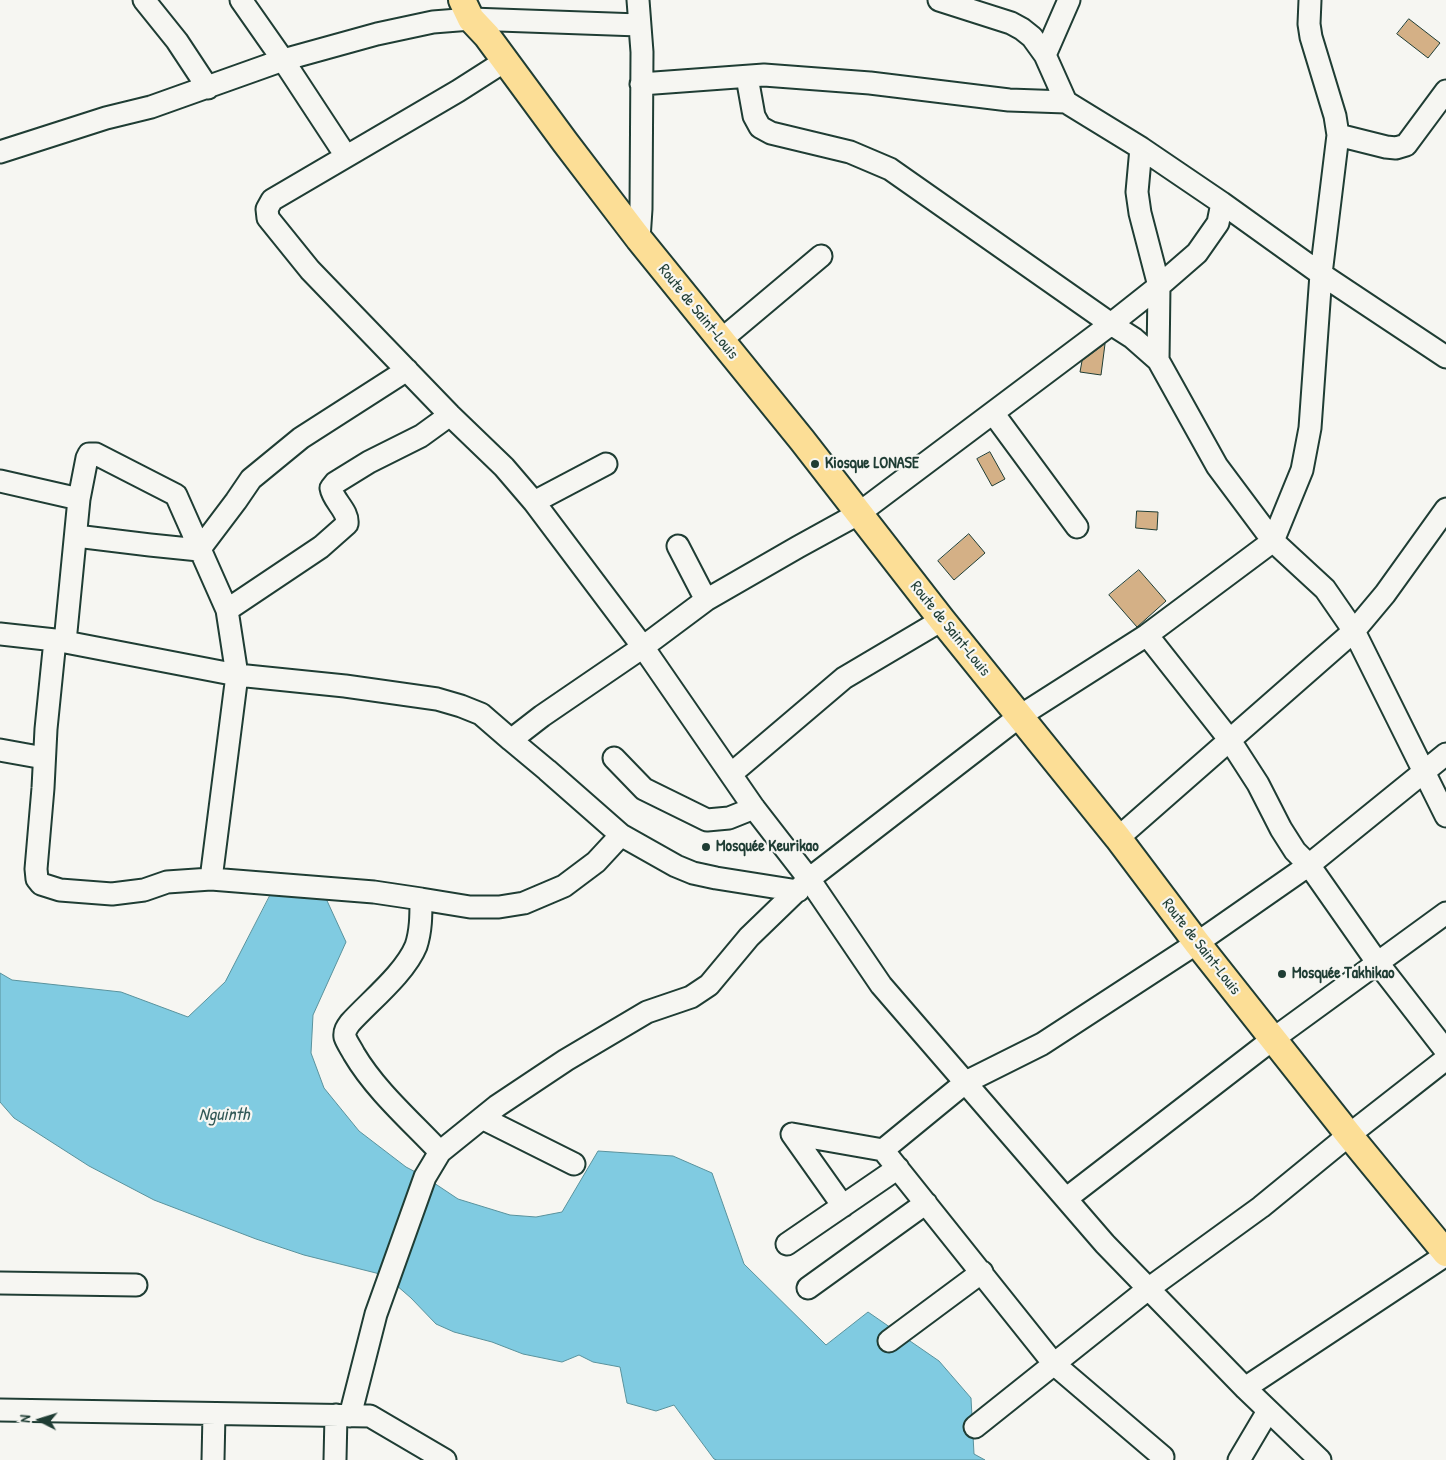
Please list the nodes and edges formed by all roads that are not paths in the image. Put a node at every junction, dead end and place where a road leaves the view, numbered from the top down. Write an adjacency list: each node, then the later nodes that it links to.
1 (144, 0): 14 (street)
2 (241, 0): 10 (street)
3 (638, 0): 8 (street)
4 (939, 0): 9 (street)
5 (1069, 0): 9 (street)
6 (1310, 0): 17 (street)
7 (467, 9): 8 (street); 10 (street); 11 (main road, Route de Saint-Louis)
8 (639, 25): 13 (street)
9 (1045, 55): 16 (street)
10 (283, 60): 14 (street); 20 (street)
11 (505, 61): 20 (street); 22 (main road, Route de Saint-Louis)
12 (747, 77): 13 (street); 16 (street); 26 (street)
13 (641, 84): 22 (street)
14 (208, 88): 19 (street)
15 (1446, 91): 17 (street)
16 (1066, 102): 18 (street)
17 (1338, 135): 24 (street)
18 (1141, 148): 21 (street); 25 (street)
19 (0, 152)
20 (346, 156): 30 (street)
21 (1222, 203): 24 (street); 25 (street)
22 (639, 239): 27 (main road, Route de Saint-Louis)
23 (821, 256): 27 (street)
24 (1321, 274): 28 (street); 41 (street)
25 (1159, 286): 26 (street); 29 (street)
26 (1111, 324): 29 (street); 31 (street)
27 (721, 340): 38 (main road, Route de Saint-Louis)
28 (1446, 357)
29 (1158, 360): 41 (street)
30 (407, 370): 32 (street); 43 (street)
31 (993, 413): 38 (street); 39 (street)
32 (450, 415): 36 (street); 45 (street)
33 (606, 464): 36 (street)
34 (0, 481): 35 (street)
35 (79, 499): 40 (street); 43 (street)
36 (534, 502): 51 (street)
37 (1446, 509): 47 (street)
38 (858, 514): 44 (street); 46 (main road, Route de Saint-Louis)
39 (1077, 526)
40 (76, 536): 43 (street); 50 (street)
41 (1273, 541): 47 (street); 49 (street)
42 (678, 546): 44 (street)
43 (199, 550): 45 (street)
44 (706, 600): 51 (street)
45 (227, 610): 52 (street)
46 (942, 620): 53 (main road, Route de Saint-Louis); 61 (street)
47 (1354, 631): 54 (street); 60 (street)
48 (0, 634): 50 (street)
49 (1147, 635): 53 (street); 54 (street)
50 (60, 641): 52 (street); 58 (street)
51 (643, 647): 55 (street); 61 (street)
52 (237, 675): 55 (street); 67 (street)
53 (1020, 716): 65 (main road, Route de Saint-Louis); 68 (street)
54 (1229, 739): 65 (street); 66 (street)
55 (511, 740): 64 (street)
56 (0, 750): 58 (street)
57 (1446, 754): 60 (street)
58 (44, 758): 67 (street)
59 (614, 758): 62 (street)
60 (1423, 772): 63 (street); 66 (street)
61 (731, 774): 62 (street)
62 (754, 808): 68 (street)
63 (1446, 816)
64 (620, 835): 68 (street); 69 (street)
65 (1118, 838): 71 (main road, Route de Saint-Louis)
66 (1309, 865): 71 (street); 72 (street)
67 (211, 879): 69 (street)
68 (804, 885): 76 (street); 77 (street)
69 (421, 899): 80 (street)
70 (1446, 913): 72 (street)
71 (1197, 943): 73 (main road, Route de Saint-Louis); 76 (street)
72 (1377, 962): 73 (street); 74 (street)
73 (1273, 1039): 78 (main road, Route de Saint-Louis); 83 (street)
74 (1446, 1051)
75 (1446, 1059): 78 (street)
76 (966, 1082): 79 (street); 83 (street)
77 (482, 1118): 80 (street); 81 (street)
78 (1349, 1135): 87 (main road, Route de Saint-Louis); 92 (street)
79 (883, 1150): 82 (street); 85 (street)
80 (440, 1152): 99 (street)
81 (574, 1164)
82 (898, 1168): 84 (street); 85 (street)
83 (1067, 1198): 92 (street)
84 (926, 1203): 88 (street); 91 (street)
85 (843, 1206): 86 (street)
86 (787, 1244)
87 (1446, 1254): 95 (street)
88 (982, 1272): 93 (street); 94 (street)
89 (0, 1283): 90 (street)
90 (136, 1285)
91 (808, 1288)
92 (1148, 1289): 94 (street); 95 (street)
93 (888, 1341)
94 (1054, 1364): 100 (street); 101 (street)
95 (1245, 1388): 97 (street)
96 (0, 1410): 98 (street)
97 (1268, 1411): 105 (street); 106 (street)
98 (214, 1414): 99 (street); 102 (street)
99 (343, 1415): 103 (street); 104 (street)
100 (975, 1426)
101 (1163, 1457)
102 (213, 1460)
103 (335, 1460)
104 (445, 1460)
105 (1239, 1460)
106 (1320, 1460)

